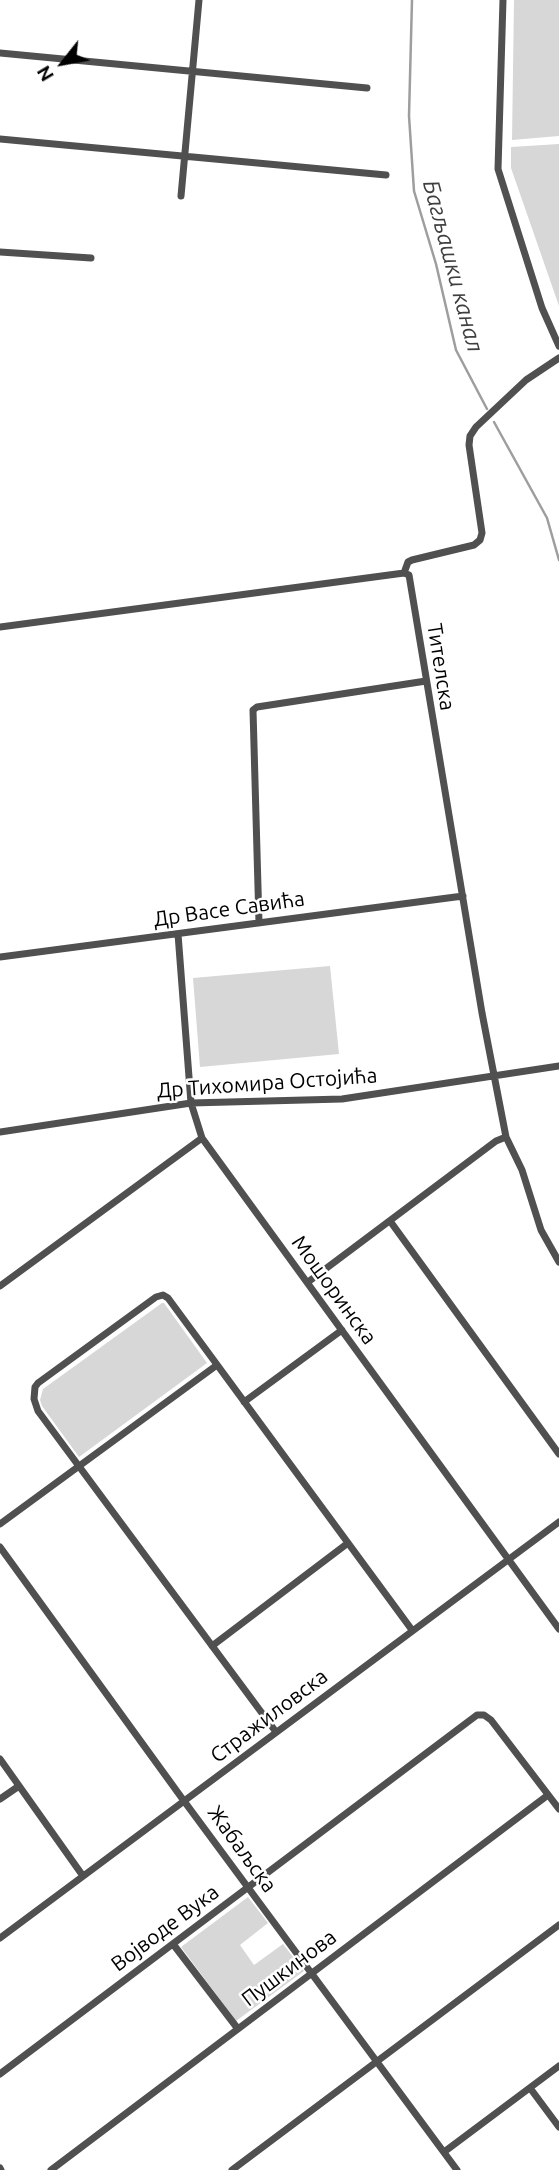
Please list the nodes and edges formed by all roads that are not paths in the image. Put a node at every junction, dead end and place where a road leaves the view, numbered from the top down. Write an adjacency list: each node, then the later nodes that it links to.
1 (199, 0): 4 (street)
2 (503, 0): 12 (street)
3 (0, 53): 4 (street)
4 (193, 71): 5 (street); 7 (street)
5 (367, 88)
6 (0, 139): 7 (street)
7 (185, 156): 8 (street); 9 (street)
8 (386, 175)
9 (181, 197)
10 (0, 253): 11 (street)
11 (92, 258)
12 (559, 346)
13 (559, 358): 14 (street)
14 (404, 573): 15 (street); 16 (street, Тителска)
15 (0, 627)
16 (426, 681): 17 (street, Тителска); 18 (street)
17 (463, 896): 18 (street, Др Васе Савића); 22 (street, Тителска)
18 (259, 923): 19 (street, Др Васе Савића)
19 (178, 934): 20 (street, Др Васе Савића); 23 (street, Мошоринска)
20 (0, 957)
21 (559, 1066): 22 (street, Др Тихомира Остојића)
22 (495, 1076): 23 (street, Др Тихомира Остојића); 25 (street, Тителска)
23 (191, 1103): 24 (street, Др Тихомира Остојића); 26 (street, Мошоринска)
24 (0, 1132)
25 (506, 1137): 27 (street); 28 (street, Тителска)
26 (202, 1138): 29 (street, Мошоринска); 30 (street)
27 (390, 1221): 29 (street); 34 (street)
28 (559, 1262)
29 (308, 1282): 31 (street, Мошоринска)
30 (0, 1286)
31 (342, 1330): 33 (street); 40 (street, Мошоринска)
32 (217, 1365): 33 (street); 35 (street); 35 (street)
33 (244, 1402): 38 (street)
34 (559, 1454)
35 (79, 1466): 37 (street); 43 (street)
36 (559, 1522): 40 (street, Стражиловска)
37 (0, 1524)
38 (348, 1543): 42 (street); 43 (street)
39 (0, 1548): 49 (street, Жабаљска)
40 (508, 1559): 41 (street, Мошоринска); 42 (street, Стражиловска)
41 (559, 1629)
42 (412, 1630): 44 (street, Стражиловска)
43 (212, 1646): 44 (street)
44 (276, 1732): 49 (street, Стражиловска)
45 (0, 1759): 46 (street)
46 (19, 1786): 48 (street); 51 (street)
47 (548, 1795): 50 (street); 52 (street, Војводе Вука); 56 (street, Пушкинова)
48 (0, 1799)
49 (184, 1801): 51 (street, Стражиловска); 52 (street, Жабаљска)
50 (559, 1809)
51 (83, 1877): 54 (street, Стражиловска)
52 (248, 1887): 55 (street, Војводе Вука); 56 (street, Жабаљска)
53 (559, 1925): 58 (street)
54 (0, 1938)
55 (173, 1944): 57 (street); 60 (street, Војводе Вука)
56 (312, 1973): 57 (street, Пушкинова); 58 (street, Жабаљска)
57 (238, 2029): 64 (street, Пушкинова)
58 (377, 2062): 63 (street, Жабаљска); 65 (street)
59 (559, 2066): 61 (street)
60 (0, 2074)
61 (530, 2088): 62 (street); 63 (street)
62 (559, 2127)
63 (444, 2152): 66 (street, Жабаљска)
64 (51, 2170)
65 (232, 2170)
66 (457, 2170)

